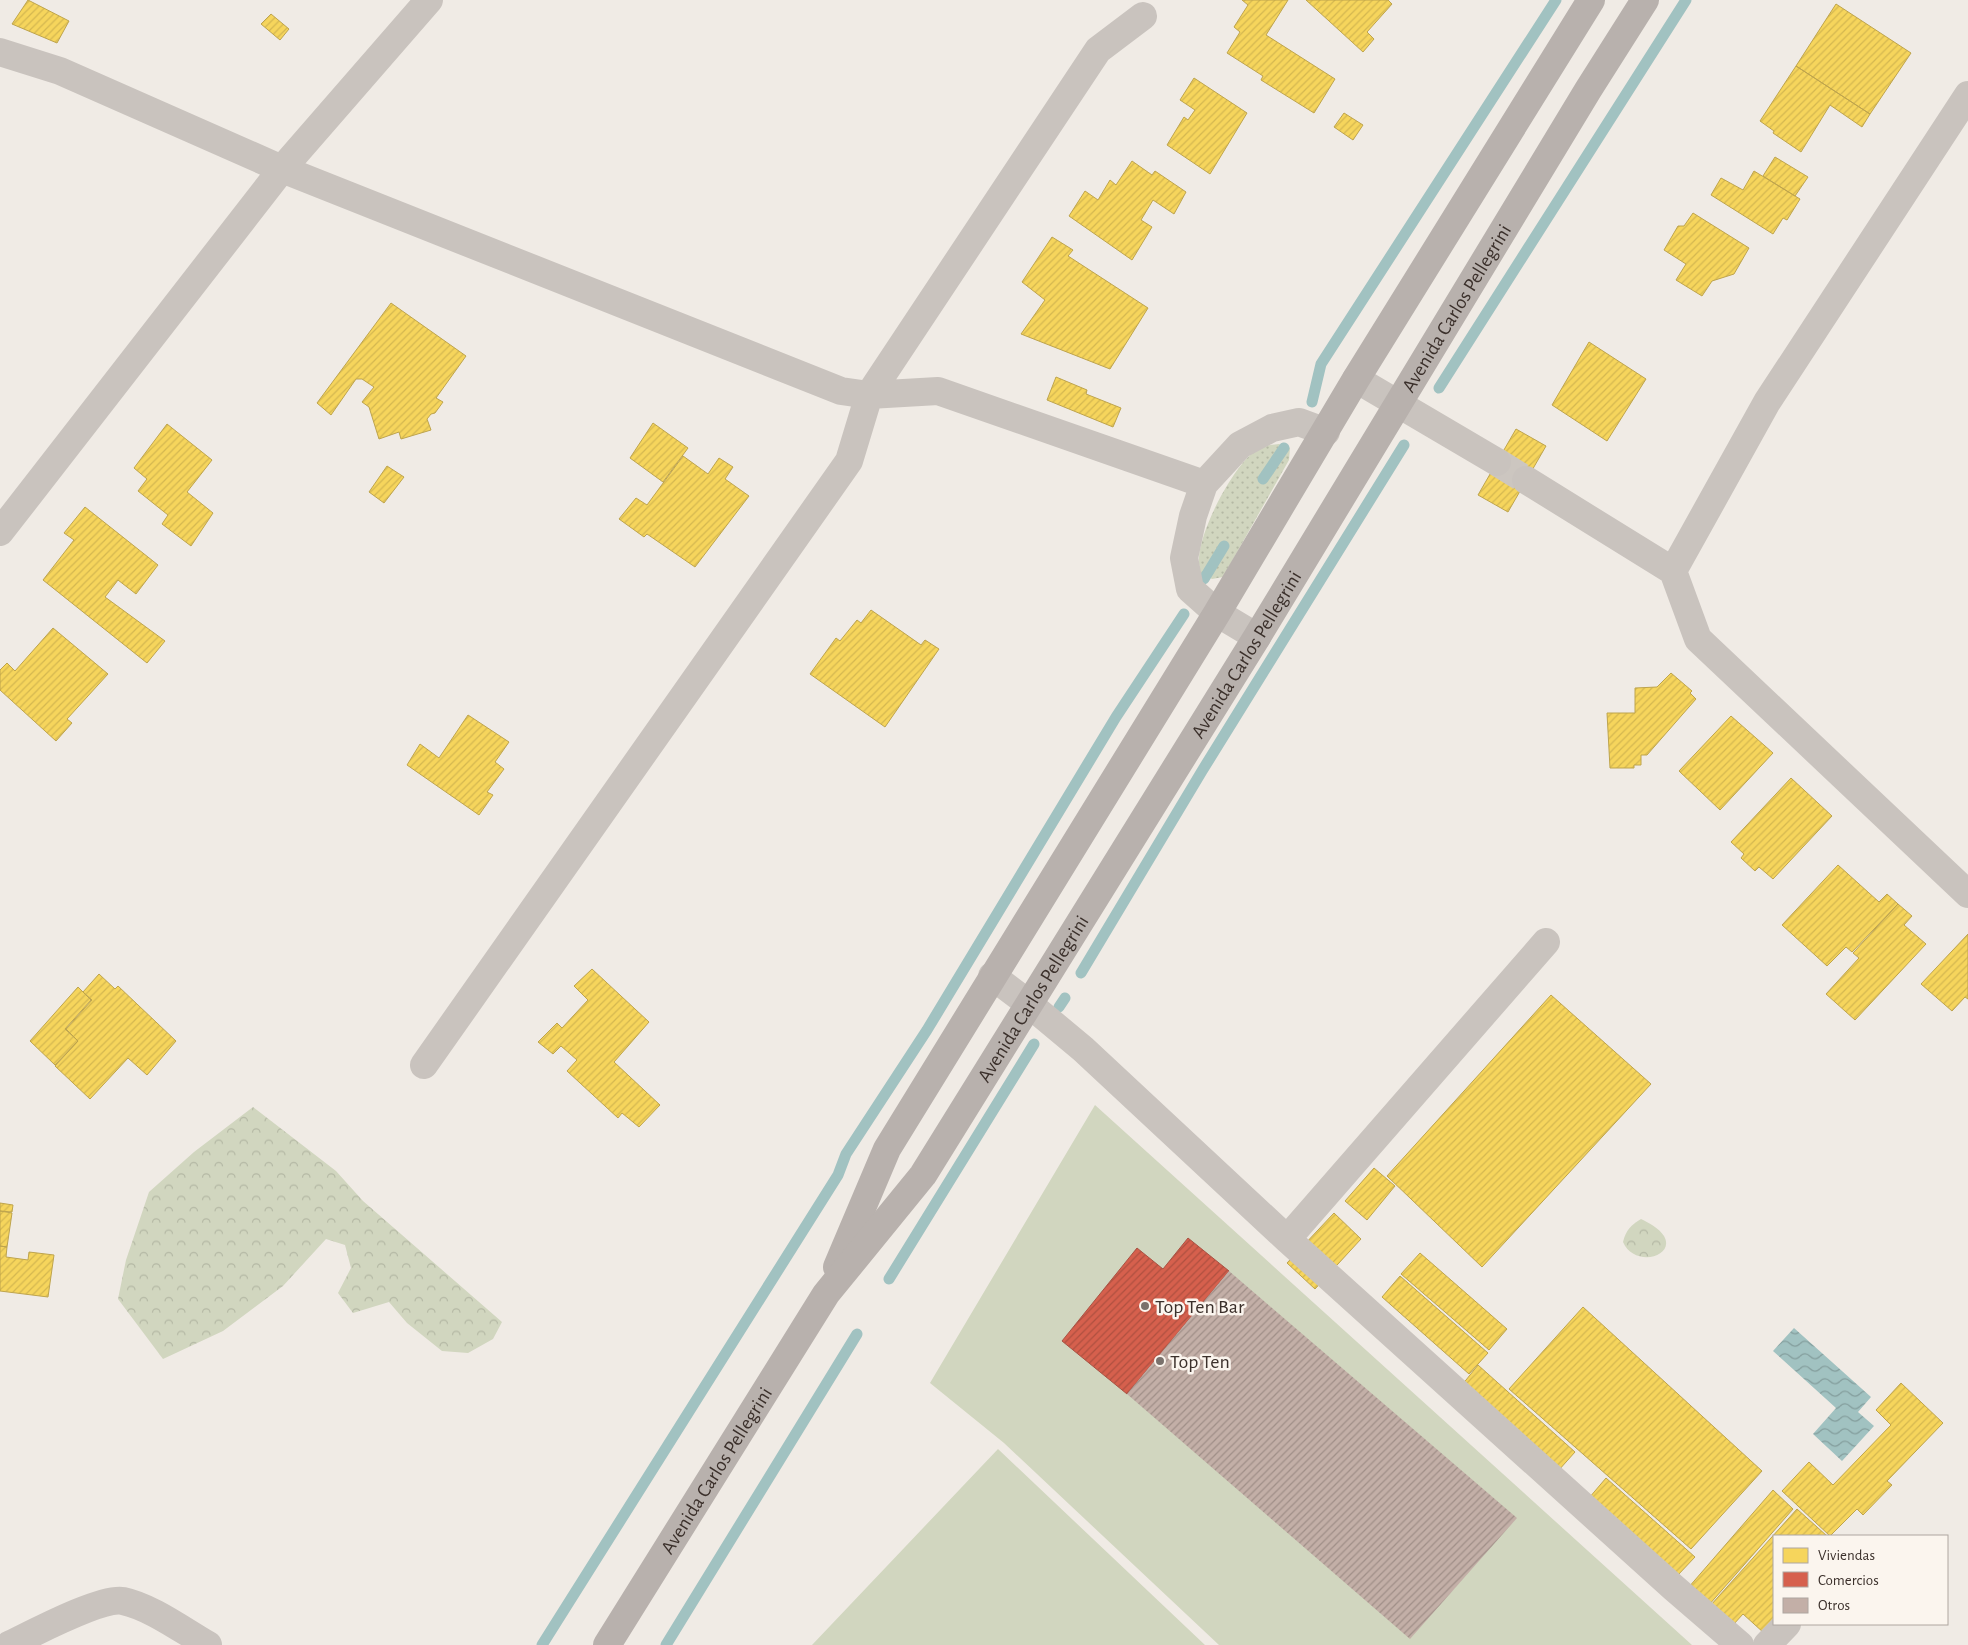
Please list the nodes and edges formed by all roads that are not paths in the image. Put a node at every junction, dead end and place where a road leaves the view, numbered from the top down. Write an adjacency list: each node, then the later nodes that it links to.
1 (429, 0): 7 (street)
2 (1591, 0): 8 (main road, Avenida Carlos Pellegrini)
3 (1645, 0): 10 (main road, Avenida Carlos Pellegrini)
4 (1143, 16): 9 (street)
5 (0, 52): 7 (street)
6 (1968, 96): 16 (street)
7 (282, 169): 9 (street); 15 (street)
8 (1356, 379): 10 (street); 11 (main road, Avenida Carlos Pellegrini)
9 (869, 395): 14 (street); 23 (street)
10 (1399, 403): 12 (street); 18 (main road, Avenida Carlos Pellegrini)
11 (1326, 432): 14 (street); 17 (main road, Avenida Carlos Pellegrini)
12 (1497, 462)
13 (1526, 480): 16 (street)
14 (1204, 484): 17 (street)
15 (0, 532)
16 (1673, 571): 19 (street)
17 (1217, 613): 18 (street); 21 (main road, Avenida Carlos Pellegrini)
18 (1257, 637): 22 (main road, Avenida Carlos Pellegrini)
19 (1968, 894)
20 (1546, 942): 24 (street)
21 (992, 976): 22 (street); 25 (main road, Avenida Carlos Pellegrini)
22 (1030, 1004): 24 (street); 25 (main road, Avenida Carlos Pellegrini)
23 (424, 1065)
24 (1287, 1239): 30 (street)
25 (826, 1294): 29 (main road, Avenida Carlos Pellegrini)
26 (1786, 1625): 31 (street)
27 (9, 1645): 28 (street)
28 (208, 1645)
29 (607, 1645)
30 (1740, 1645)
31 (1767, 1645)

